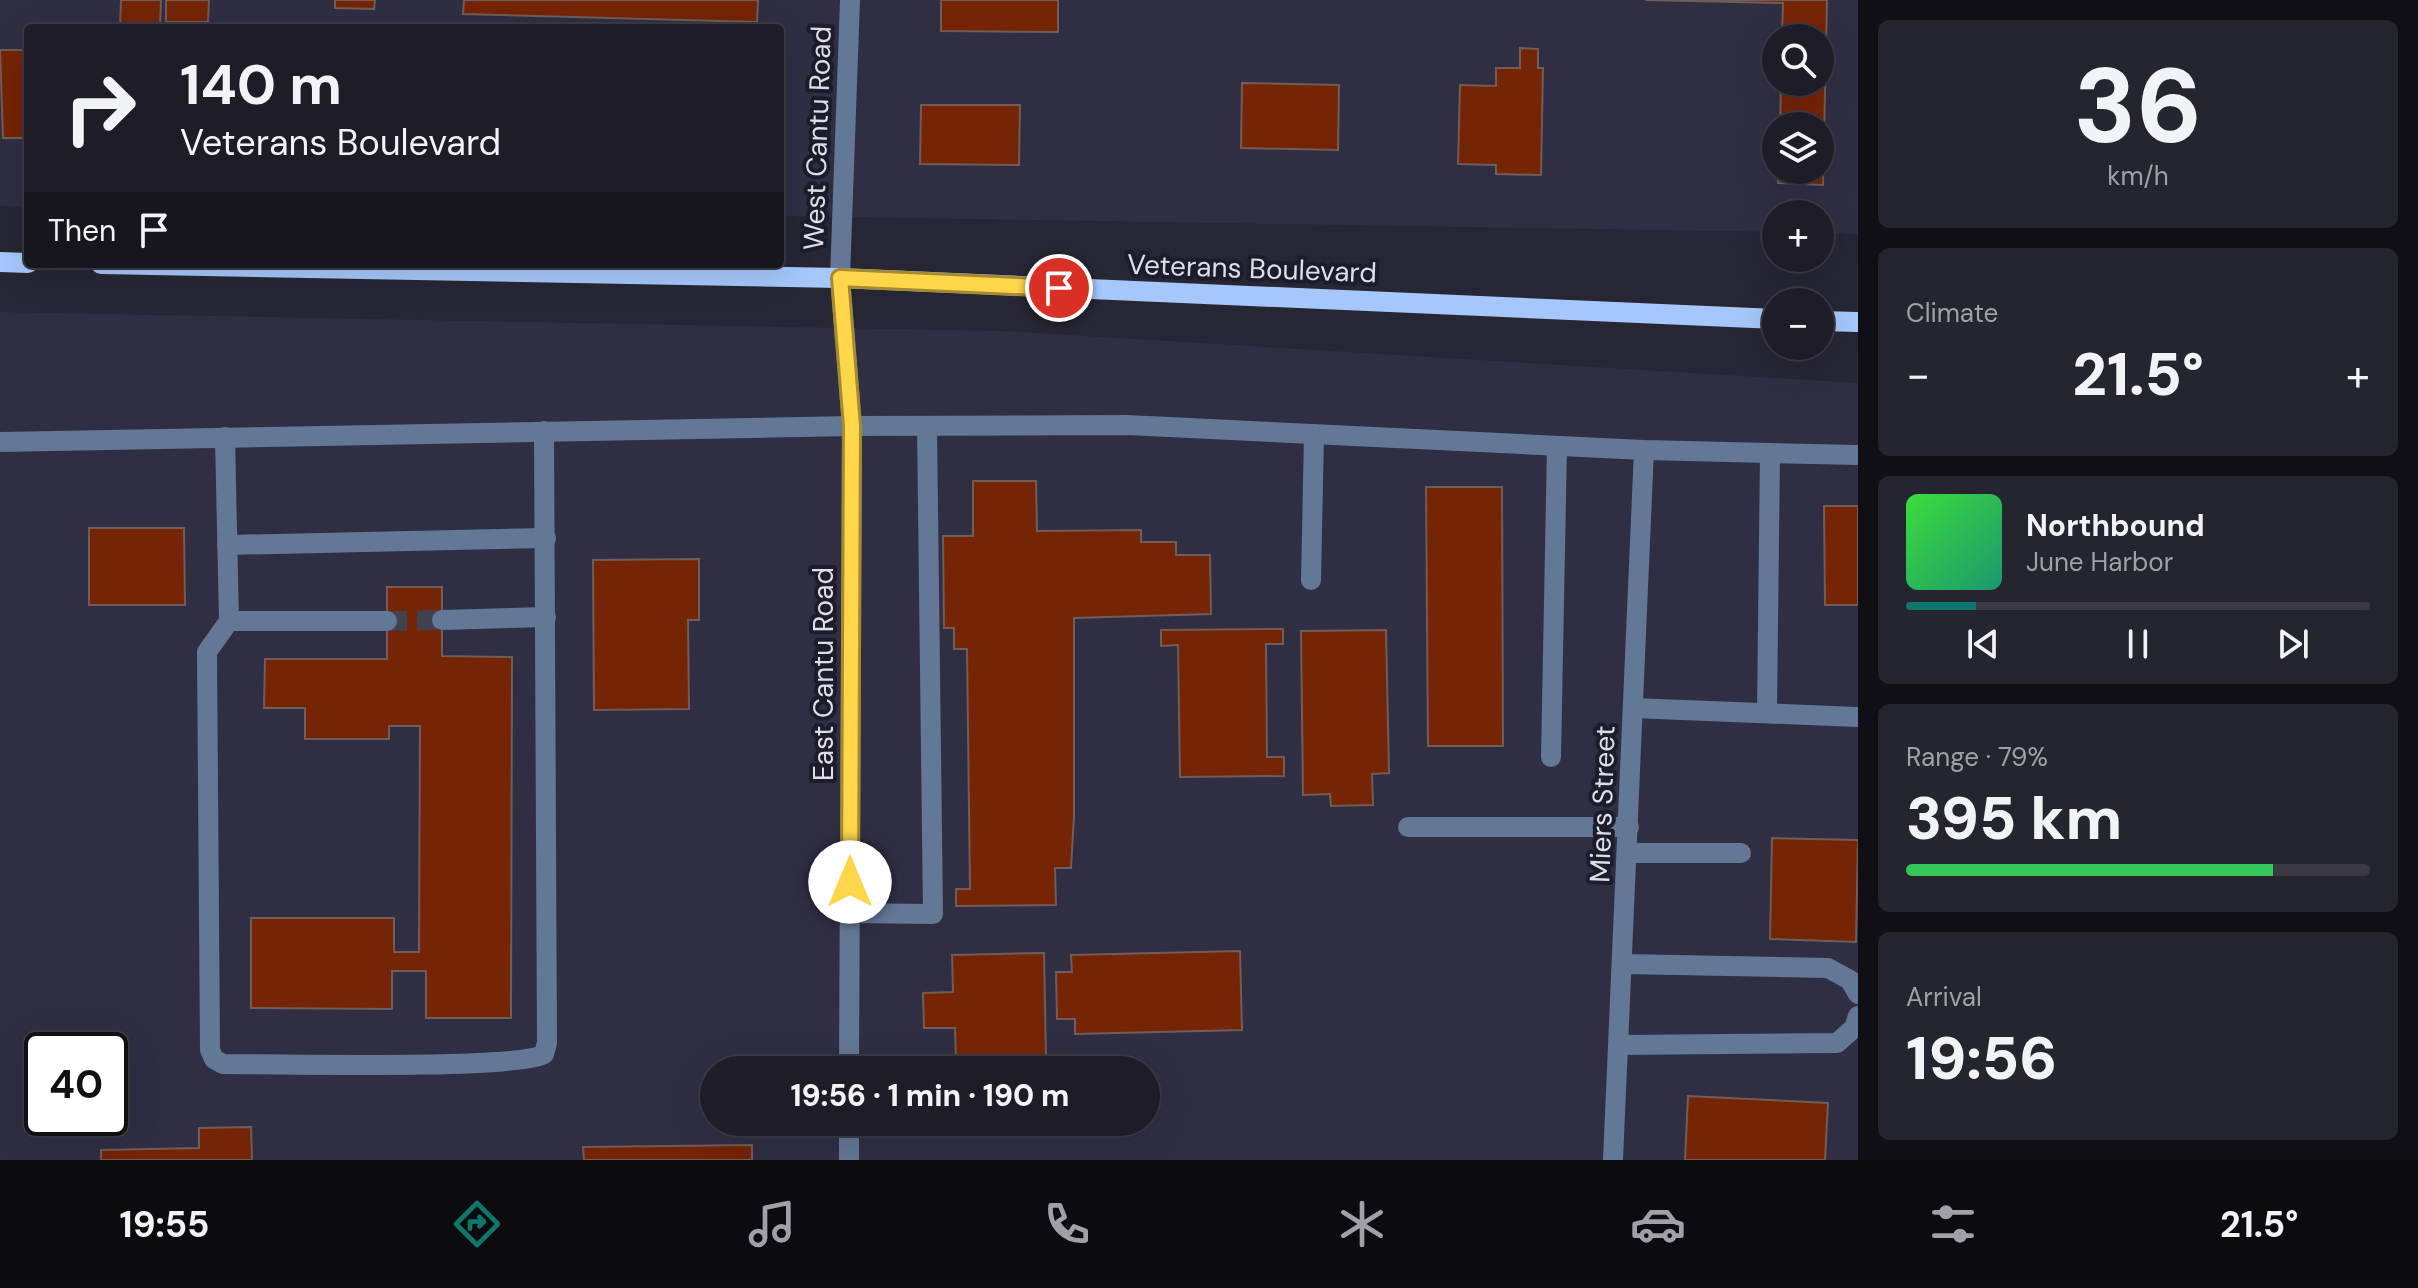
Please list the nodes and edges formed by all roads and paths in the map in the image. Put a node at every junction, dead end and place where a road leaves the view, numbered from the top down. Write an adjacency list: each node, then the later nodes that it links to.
1 (850, 0): 5 (street, West Cantu Road)
2 (0, 262): 3 (main road)
3 (24, 263)
4 (312, 268): 5 (main road, Veterans Boulevard)
5 (840, 278): 6 (main road, Veterans Boulevard); 9 (street, East Cantu Road)
6 (1762, 318)
7 (1834, 321): 8 (main road)
8 (1858, 322)
9 (852, 426): 10 (street); 11 (street); 34 (street, East Cantu Road)
10 (927, 426): 12 (street); 34 (street)
11 (544, 431): 13 (street); 19 (street)
12 (1314, 434): 15 (street); 21 (street)
13 (225, 437): 14 (street); 20 (street)
14 (0, 442)
15 (1557, 446): 16 (street); 29 (street)
16 (1644, 450): 17 (street); 26 (street, Miers Street)
17 (1770, 453): 18 (street); 27 (street)
18 (1858, 455)
19 (546, 538): 20 (street); 22 (street)
20 (227, 545): 24 (street)
21 (1311, 580)
22 (546, 617): 23 (street); 24 (street)
23 (442, 620)
24 (229, 621): 25 (street)
25 (387, 621)
26 (1633, 708): 27 (street); 31 (street, Miers Street)
27 (1767, 713): 28 (street)
28 (1858, 717)
29 (1551, 757)
30 (1408, 827): 31 (street)
31 (1629, 827): 32 (street, Miers Street)
32 (1627, 853): 33 (street); 35 (street, Miers Street)
33 (1741, 853)
34 (850, 913): 39 (street, East Cantu Road)
35 (1623, 964): 36 (street); 38 (street, Miers Street)
36 (1858, 994)
37 (1858, 1016): 38 (street)
38 (1619, 1045): 42 (street, Miers Street)
39 (849, 1056)
40 (849, 1136): 41 (street)
41 (849, 1160)
42 (1613, 1160)

